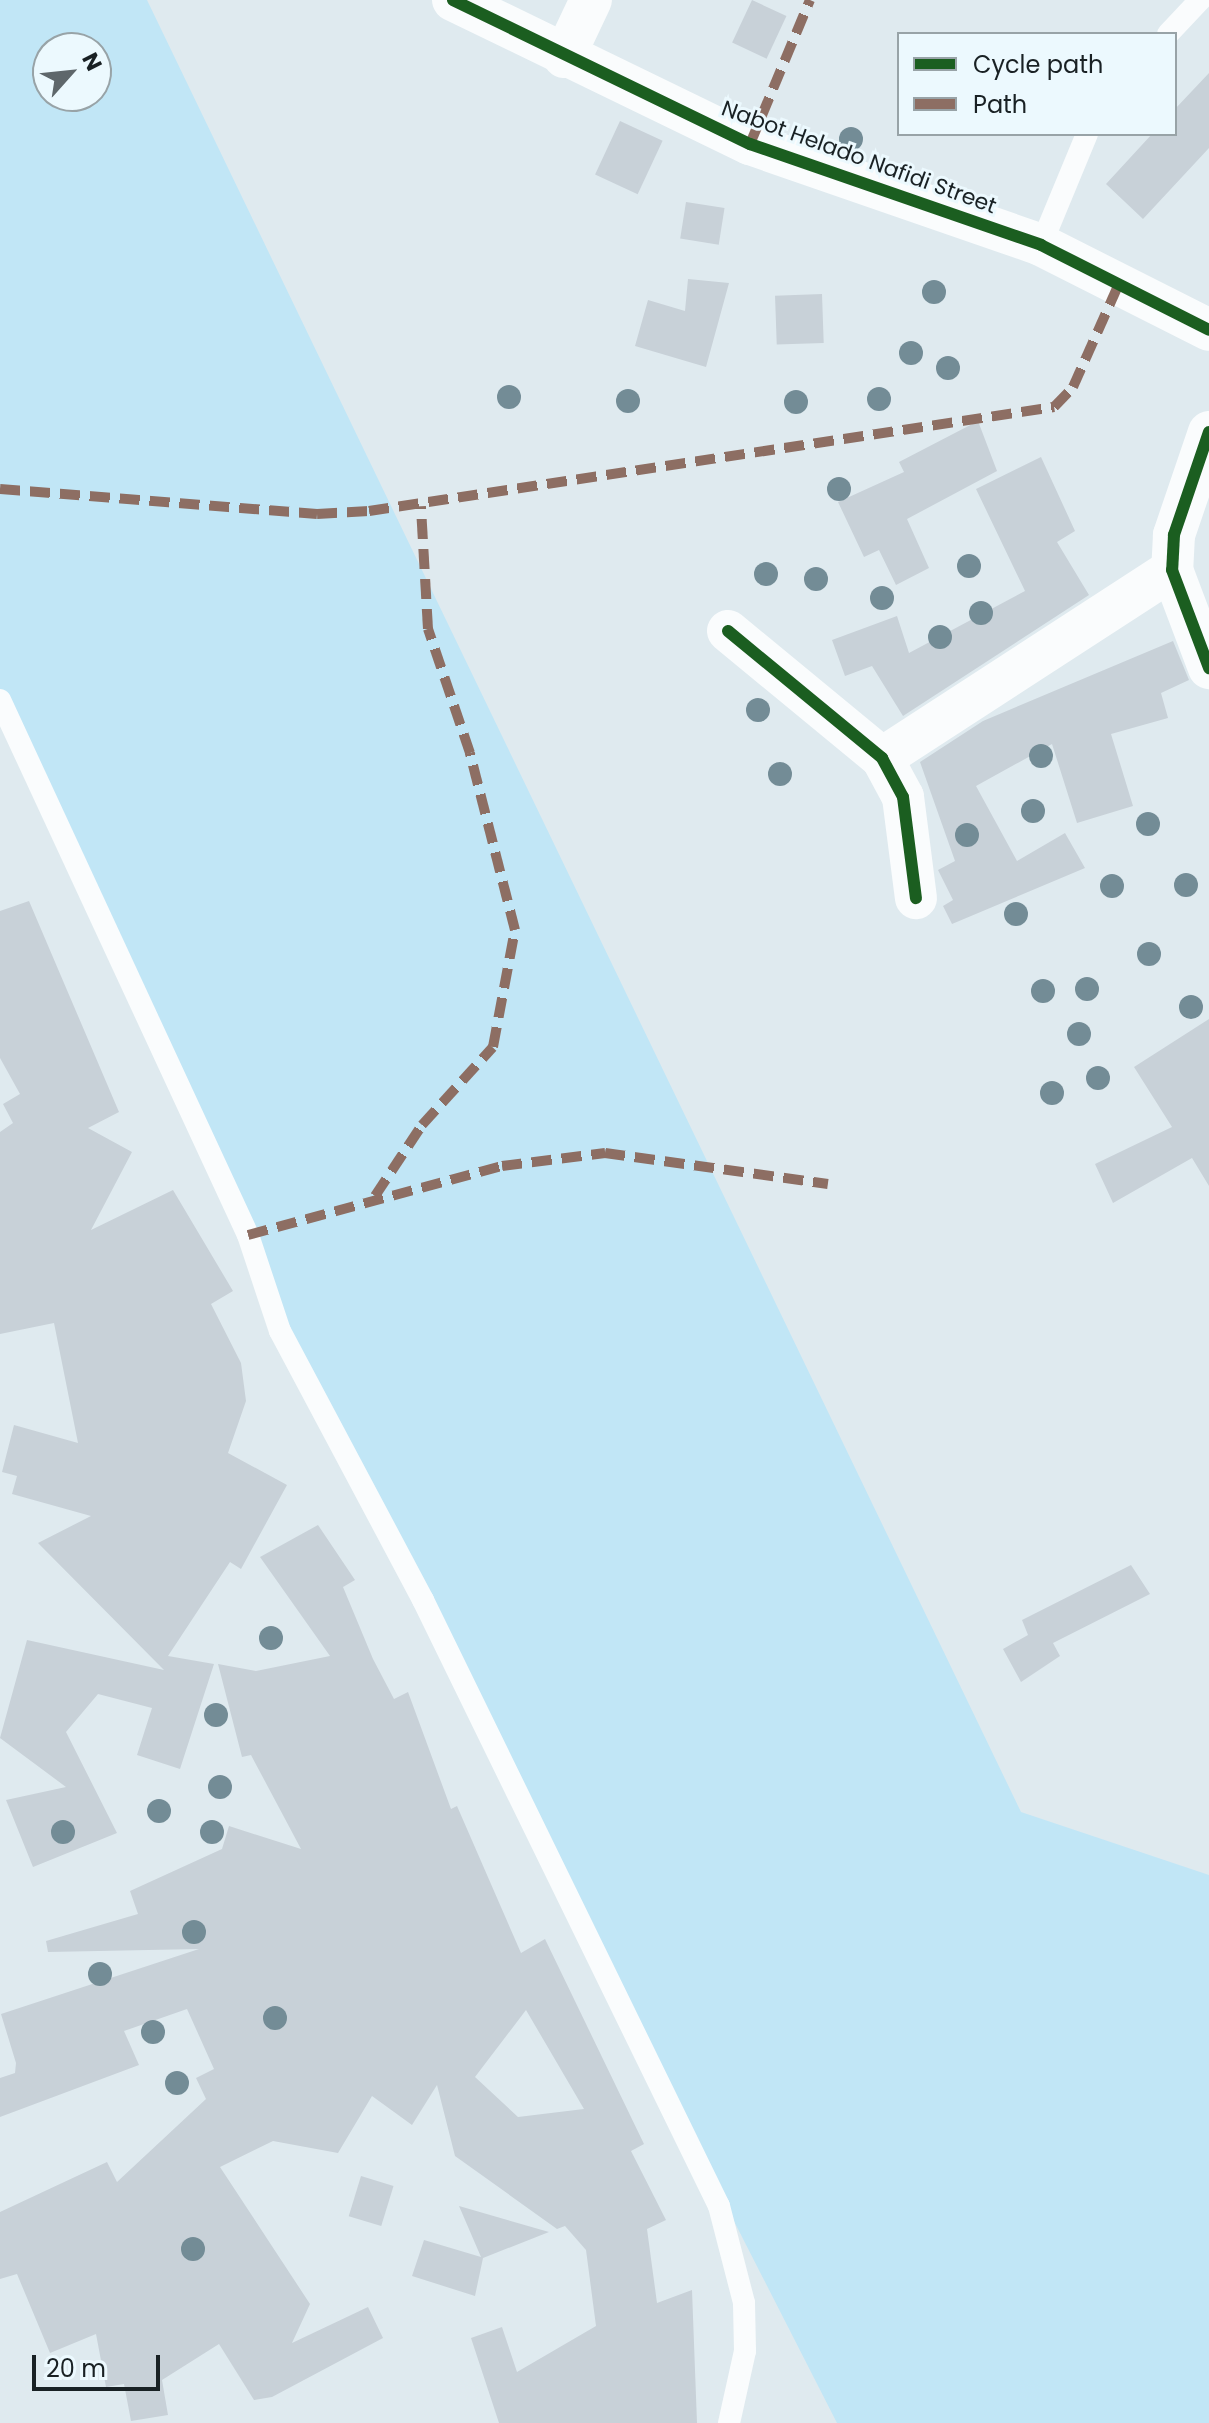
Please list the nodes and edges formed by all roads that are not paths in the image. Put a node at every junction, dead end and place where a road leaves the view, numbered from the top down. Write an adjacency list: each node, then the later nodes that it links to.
1 (453, 0): 5 (street, Nabot Helado Nafidi Street)
2 (591, 0): 5 (street)
3 (1200, 0): 4 (lane)
4 (1170, 32)
5 (564, 57): 7 (street, Nabot Helado Nafidi Street)
6 (1086, 136): 7 (lane)
7 (1041, 245): 8 (street, Nabot Helado Nafidi Street)
8 (1209, 330)
9 (1209, 432): 10 (street)
10 (1172, 570): 12 (street); 14 (street)
11 (728, 631): 14 (street)
12 (1209, 668)
13 (0, 700): 16 (lane)
14 (882, 758): 15 (street)
15 (916, 898)
16 (729, 2423)

